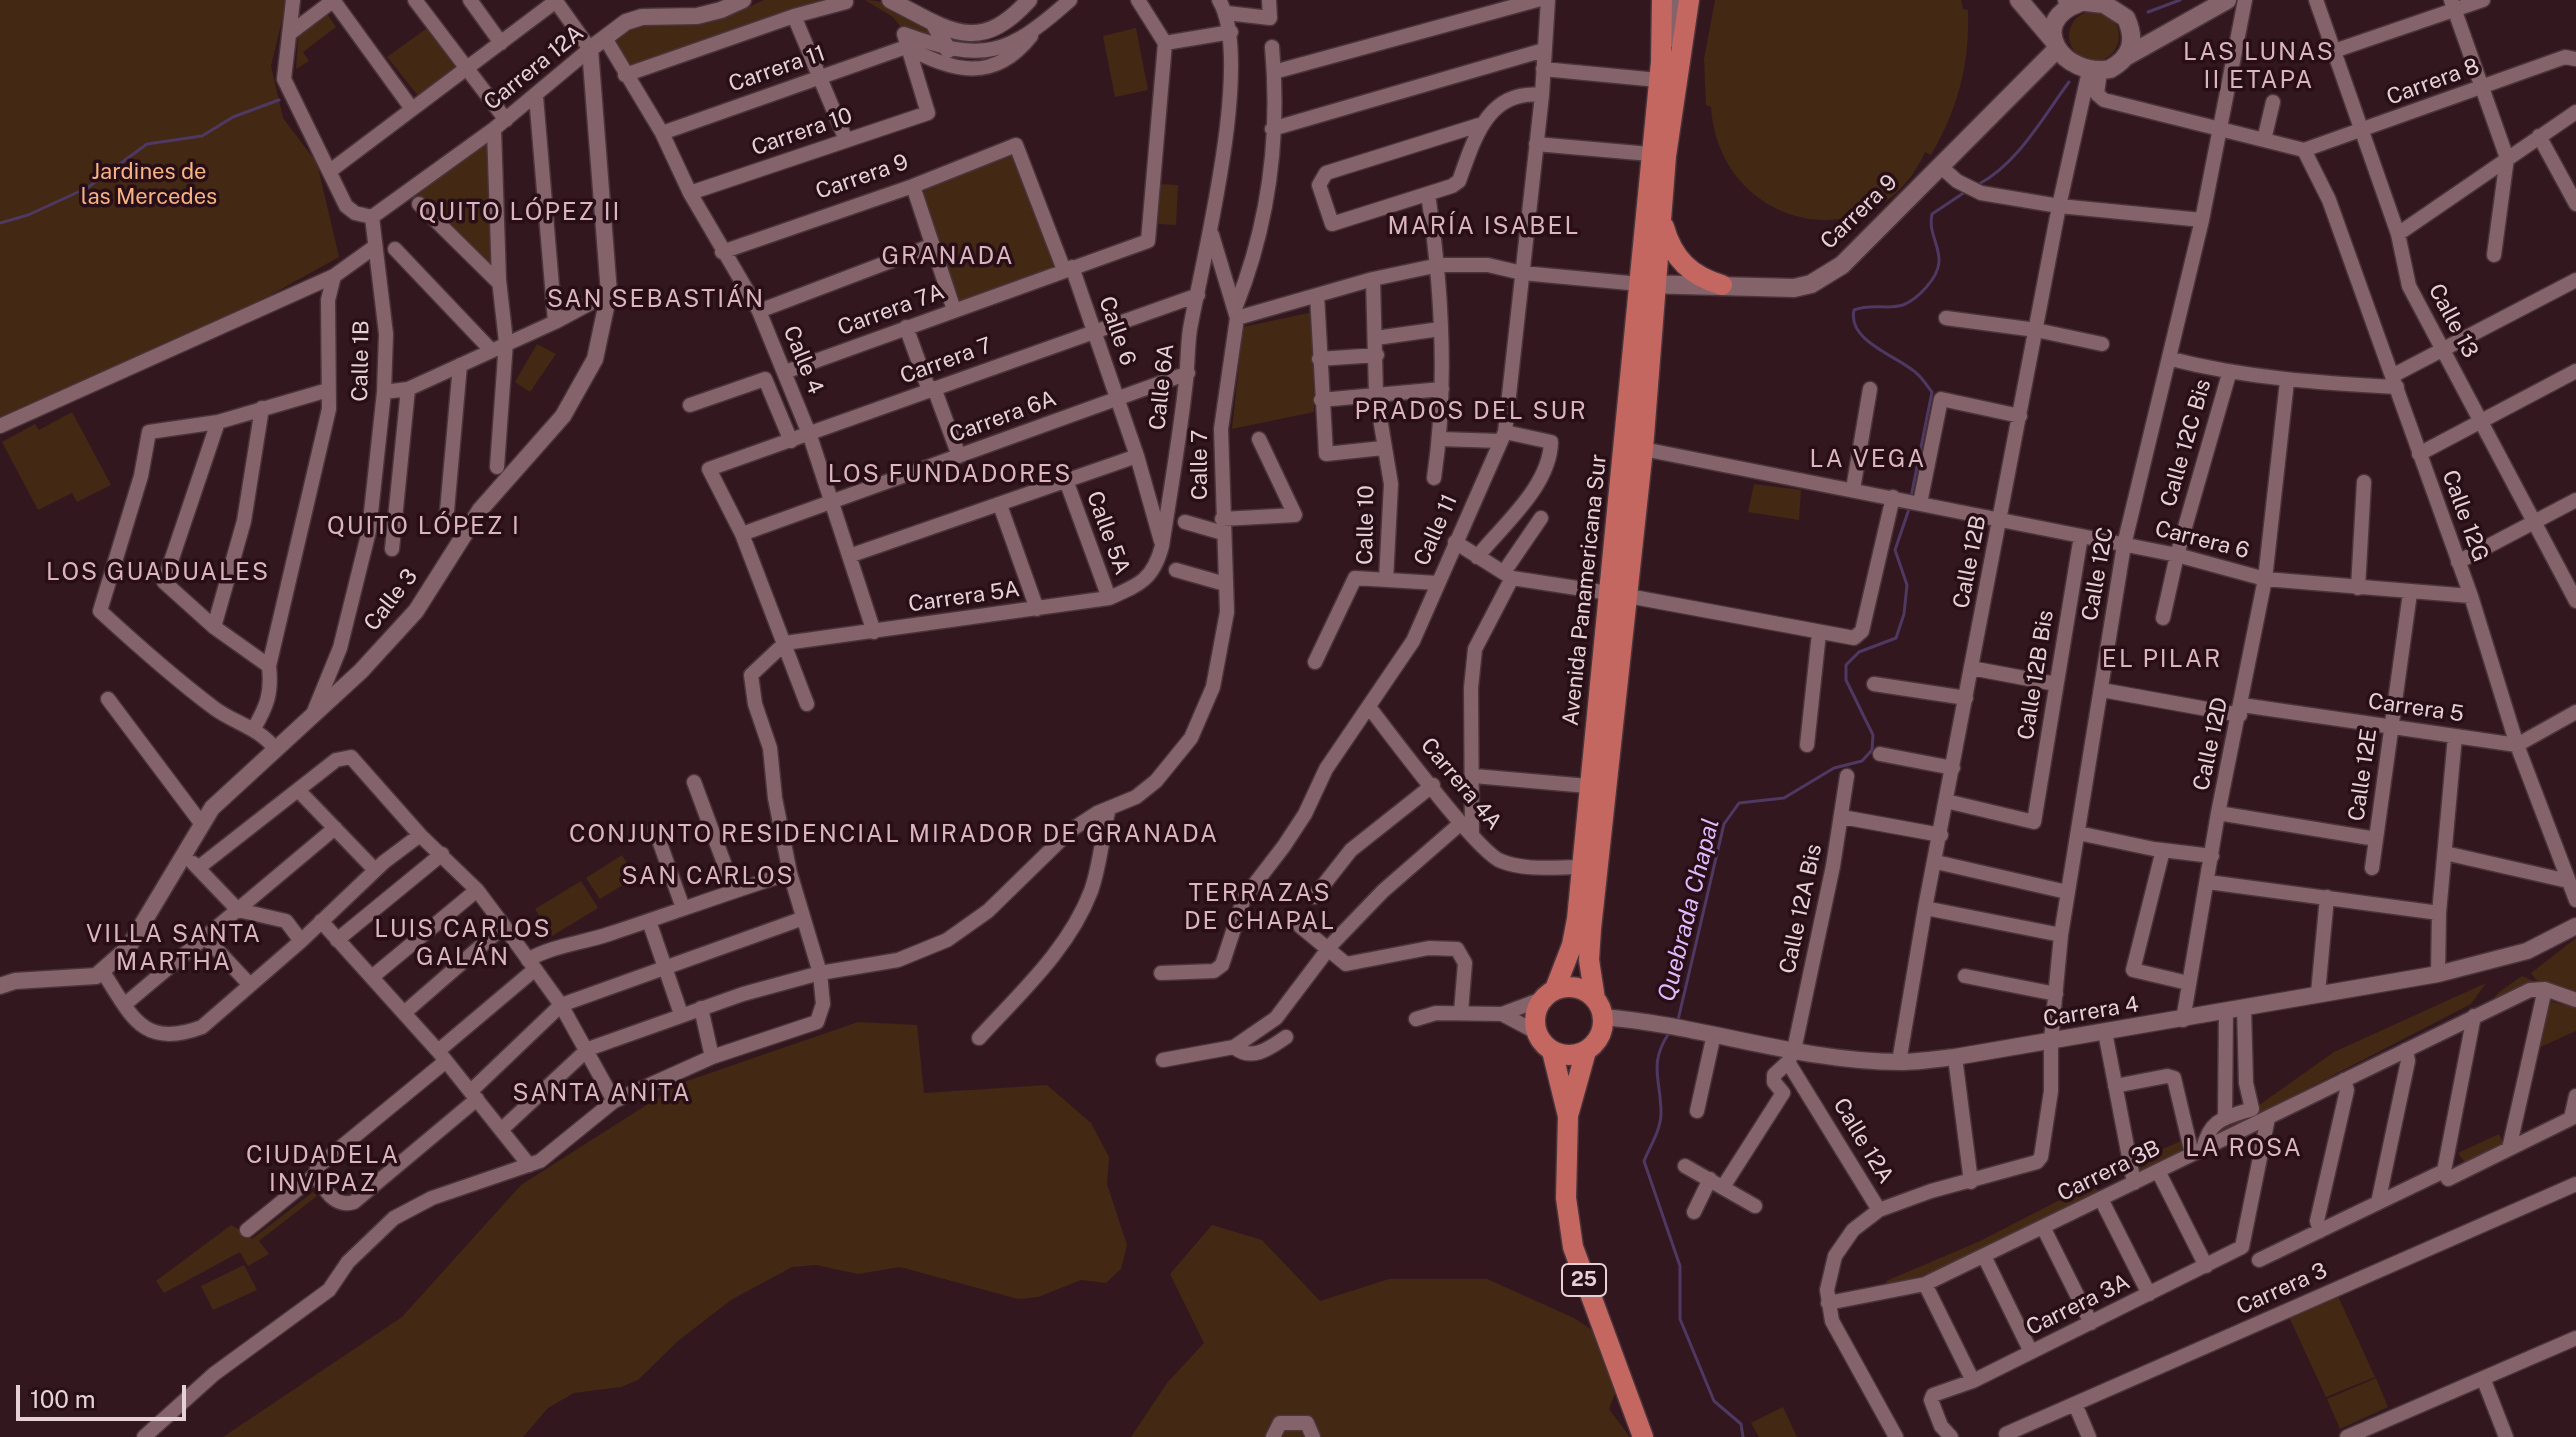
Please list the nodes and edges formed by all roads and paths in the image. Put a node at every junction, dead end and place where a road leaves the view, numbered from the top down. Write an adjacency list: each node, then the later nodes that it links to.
1 (293, 0): 30 (street)
2 (333, 0): 30 (street); 54 (street)
3 (415, 0): 43 (street)
4 (470, 0): 32 (street)
5 (556, 0): 32 (street); 37 (street)
6 (743, 0): 31 (street, Carrera 12A)
7 (890, 0): 27 (street)
8 (1029, 0): 27 (street)
9 (1070, 0): 29 (street)
10 (1138, 0): 33 (street)
11 (1269, 0): 25 (street)
12 (1537, 0): 47 (street)
13 (1548, 0): 39 (street, Calle 11)
14 (1662, 0): 45 (main road, Avenida Panamericana Sur)
15 (2019, 0): 34 (main road)
16 (2227, 0): 41 (main road)
17 (2245, 0): 59 (street, Calle 12C)
18 (2316, 0): 40 (street, Calle 13)
19 (2483, 0): 24 (street)
20 (2073, 1): 22 (main road); 34 (main road)
21 (846, 2): 26 (street)
22 (2104, 2): 41 (main road)
23 (1687, 4): 45 (main road); 78 (main road, Avenida Panamericana Sur)
24 (2453, 5): 40 (street); 50 (street)
25 (1223, 7): 28 (street, Calle 6A)
26 (794, 16): 48 (street); 49 (street)
27 (934, 24): 38 (street)
28 (1231, 32): 33 (street); 81 (street, Calle 6A)
29 (1034, 33): 35 (street); 38 (street)
30 (289, 34): 71 (street)
31 (605, 38): 37 (street, Carrera 12A); 48 (street, Calle 4)
32 (501, 43): 43 (street)
33 (1165, 43): 89 (street, Carrera 7A)
34 (2055, 45): 46 (main road); 70 (main road, Carrera 9)
35 (906, 47): 38 (street, Carrera 11); 49 (street, Carrera 11); 63 (street, Carrera 10)
36 (1272, 47): 47 (street)
37 (590, 49): 52 (street, Carrera 12A); 97 (street, Calle 3)
38 (948, 50)
39 (1544, 50): 44 (street, Calle 11); 58 (street)
40 (2334, 51): 60 (street, Calle 13)
41 (2127, 56): 46 (main road)
42 (2576, 59): 50 (street, Carrera 8)
43 (467, 68): 54 (street); 56 (street)
44 (1543, 69): 45 (street); 51 (street, Calle 11)
45 (1659, 71): 68 (main road, Avenida Panamericana Sur)
46 (2094, 71): 59 (street); 77 (street, Calle 12B)
47 (1274, 72): 58 (street)
48 (625, 75): 61 (street, Calle 4)
49 (820, 77): 61 (street, Carrera 11); 63 (street)
50 (2482, 88): 60 (street, Carrera 8); 69 (street)
51 (1542, 95): 57 (street); 65 (street, Calle 11)
52 (536, 96): 56 (street, Carrera 12A); 104 (street)
53 (2273, 102): 64 (street)
54 (412, 109): 71 (street)
55 (2576, 112): 62 (street)
56 (500, 125): 79 (street, Carrera 12A); 94 (street)
57 (1479, 125): 74 (street); 74 (street)
58 (1272, 129): 102 (street)
59 (2222, 129): 64 (street); 80 (street, Calle 12C)
60 (2362, 131): 67 (street, Carrera 8); 82 (street, Calle 13)
61 (662, 133): 73 (street, Calle 4)
62 (2539, 136): 69 (street); 76 (street)
63 (846, 140): 73 (street, Carrera 10)
64 (2264, 140): 67 (street)
65 (1536, 144): 68 (street); 90 (street, Calle 11)
66 (1016, 145): 72 (street, Carrera 9); 89 (street, Calle 6)
67 (2304, 150): 123 (street, Calle 12G)
68 (1650, 154): 95 (main road, Avenida Panamericana Sur)
69 (2507, 158): 82 (street); 87 (street)
70 (1940, 166): 77 (street); 96 (main road, Carrera 9)
71 (330, 171): 79 (street)
72 (913, 186): 83 (street); 86 (street, Carrera 9)
73 (690, 193): 86 (street, Calle 4)
74 (1428, 194): 88 (street)
75 (419, 204): 94 (street)
76 (2576, 204)
77 (2059, 206): 80 (street); 107 (street, Calle 12B)
78 (1662, 208): 95 (main road, Avenida Panamericana Sur); 96 (main road)
79 (372, 217): 84 (street, Calle 1B)
80 (2202, 220): 116 (street, Calle 12C)
81 (1211, 234): 98 (street, Calle 6A); 102 (street)
82 (2398, 234): 113 (street, Calle 13)
83 (933, 245): 100 (street); 101 (street)
84 (373, 248): 91 (street); 129 (street, Calle 1B)
85 (395, 249): 112 (street)
86 (722, 252): 101 (street, Calle 4)
87 (2494, 255)
88 (1439, 265): 90 (street); 92 (street); 106 (street)
89 (1068, 269): 100 (street, Carrera 7A); 108 (street, Calle 6)
90 (1522, 273): 95 (street); 140 (street, Calle 11)
91 (334, 276): 128 (street); 138 (street)
92 (1373, 279): 99 (street); 109 (street, Calle 10)
93 (2576, 280): 113 (street)
94 (499, 283): 110 (street)
95 (1648, 284): 96 (main road, Carrera 9); 145 (main road, Avenida Panamericana Sur); 182 (main road, Avenida Panamericana Sur)
96 (1722, 285)
97 (609, 293): 104 (street); 204 (street, Calle 3)
98 (1198, 295): 108 (street, Carrera 7); 120 (street, Calle 6A)
99 (1317, 295): 102 (street); 115 (street)
100 (954, 310): 105 (street, Carrera 7A)
101 (759, 311): 119 (street, Calle 4)
102 (1237, 312): 163 (street, Calle 7)
103 (1946, 318): 107 (street)
104 (555, 322): 110 (street)
105 (906, 327): 119 (street, Carrera 7A); 125 (street)
106 (1440, 329): 109 (street); 126 (street)
107 (2036, 330): 111 (street); 135 (street, Calle 12B)
108 (1096, 332): 125 (street, Carrera 7); 131 (street, Calle 6)
109 (1376, 338): 114 (street, Calle 10)
110 (506, 342): 112 (street); 149 (street)
111 (2102, 344)
112 (490, 349): 117 (street)
113 (2443, 349): 123 (street); 137 (street, Calle 13)
114 (1377, 355): 115 (street); 130 (street, Calle 10)
115 (1319, 359): 132 (street)
116 (2171, 359): 121 (street); 167 (street, Calle 12C)
117 (460, 365): 124 (street); 158 (street)
118 (2576, 371): 137 (street)
119 (785, 372): 139 (street, Calle 4)
120 (1188, 373): 131 (street, Carrera 6A); 168 (street, Calle 6A)
121 (2229, 374): 122 (street); 170 (street, Calle 12C Bis)
122 (2287, 381): 123 (street); 176 (street, Calle 12D)
123 (2394, 382): 146 (street, Calle 12G)
124 (408, 389): 129 (street); 169 (street)
125 (932, 389): 139 (street, Carrera 7); 147 (street)
126 (1442, 389): 130 (street); 142 (street)
127 (1870, 389): 153 (street)
128 (328, 390): 134 (street); 193 (street)
129 (384, 392): 204 (street, Calle 1B)
130 (1376, 394): 132 (street); 144 (street, Calle 10)
131 (1117, 399): 147 (street, Carrera 6A); 148 (street, Calle 6)
132 (1321, 400): 144 (street)
133 (690, 405): 143 (street)
134 (262, 408): 136 (street); 188 (street)
135 (2020, 416): 154 (street); 160 (street, Calle 12B)
136 (218, 422): 188 (street); 206 (street)
137 (2480, 422): 146 (street); 162 (street, Calle 13)
138 (0, 426)
139 (810, 436): 143 (street, Carrera 7); 156 (street, Calle 4)
140 (1503, 436): 142 (street); 166 (street, Calle 11); 172 (street)
141 (1259, 439): 163 (street)
142 (1440, 439): 150 (street)
143 (791, 441): 164 (street, Carrera 7)
144 (1383, 448): 177 (street, Calle 10)
145 (1643, 449): 153 (street, Carrera 6); 182 (main road, Avenida Panamericana Sur)
146 (2419, 454): 173 (street, Calle 12G)
147 (959, 456): 156 (street, Carrera 6A)
148 (1137, 456): 152 (street); 168 (street, Calle 6)
149 (497, 467)
150 (1434, 478)
151 (2364, 482): 180 (street)
152 (1067, 483): 157 (street); 184 (street, Calle 5A)
153 (1853, 489): 154 (street, Carrera 6)
154 (1907, 500): 160 (street, Carrera 6); 190 (street)
155 (2576, 500): 162 (street)
156 (832, 502): 164 (street, Carrera 6A); 171 (street, Calle 4)
157 (1000, 505): 171 (street); 186 (street)
158 (447, 511)
159 (1541, 518): 175 (street)
160 (2001, 520): 165 (street, Carrera 6); 194 (street, Calle 12B)
161 (1185, 522): 163 (street)
162 (2533, 523): 173 (street); 185 (street, Calle 13)
163 (1223, 526): 179 (street, Calle 7)
164 (742, 534): 191 (street)
165 (2081, 536): 167 (street, Carrera 6); 196 (street, Calle 12B Bis)
166 (1455, 542): 172 (street); 178 (street, Calle 11)
167 (2124, 545): 170 (street, Carrera 6); 197 (street, Calle 12C)
168 (1162, 546): 184 (street, Carrera 5A)
169 (392, 549)
170 (2177, 555): 176 (street, Carrera 6); 187 (street, Calle 12C Bis)
171 (849, 556): 189 (street, Calle 4)
172 (1477, 557): 175 (street)
173 (2458, 562): 183 (street, Calle 12G)
174 (1176, 570): 179 (street)
175 (1508, 575): 182 (street); 213 (street)
176 (2265, 579): 180 (street, Carrera 6); 202 (street, Calle 12D)
177 (1386, 580): 178 (street); 192 (street, Calle 10)
178 (1437, 583): 201 (street, Calle 11)
179 (1225, 584): 220 (street, Calle 7)
180 (2358, 588): 181 (street, Carrera 6)
181 (2410, 593): 183 (street, Carrera 6); 205 (street, Calle 12E)
182 (1618, 595): 190 (street); 217 (main road, Avenida Panamericana Sur); 285 (main road, Avenida Panamericana Sur)
183 (2471, 596): 209 (street, Calle 12G)
184 (1109, 598): 186 (street, Carrera 5A)
185 (2576, 601)
186 (1037, 609): 189 (street, Carrera 5A)
187 (2163, 618)
188 (214, 627): 193 (street)
189 (874, 632): 191 (street, Carrera 5A)
190 (1819, 633): 208 (street)
191 (785, 643): 200 (street); 242 (street)
192 (1315, 662)
193 (269, 666): 206 (street)
194 (1971, 668): 196 (street); 198 (street, Calle 12B)
195 (1874, 684): 198 (street)
196 (2056, 684): 219 (street, Calle 12B Bis)
197 (2102, 690): 202 (street, Carrera 5); 227 (street, Calle 12C)
198 (1966, 698): 212 (street, Calle 12B)
199 (108, 699): 223 (street)
200 (807, 704)
201 (1369, 707): 216 (street, Carrera 4A); 270 (street, Calle 11)
202 (2241, 710): 205 (street, Carrera 5); 221 (street, Calle 12D)
203 (2576, 712): 209 (street)
204 (313, 714): 210 (street, Calle 3)
205 (2392, 727): 207 (street, Carrera 5); 231 (street, Calle 12E)
206 (253, 730): 210 (street)
207 (2455, 736): 209 (street, Carrera 5); 234 (street)
208 (1807, 745)
209 (2517, 745): 243 (street, Calle 12G)
210 (275, 749): 223 (street, Calle 3)
211 (1880, 754): 212 (street)
212 (1953, 768): 219 (street, Calle 12B)
213 (1474, 776): 217 (street); 229 (street)
214 (1847, 776): 222 (street, Calle 12A Bis)
215 (694, 782): 246 (street)
216 (1433, 785): 224 (street, Carrera 4A); 248 (street)
217 (1588, 786): 238 (main road, Avenida Panamericana Sur)
218 (298, 790): 225 (street); 228 (street); 239 (street)
219 (1946, 801): 230 (street, Calle 12B)
220 (1108, 812): 269 (street, Calle 7); 299 (street)
221 (2218, 813): 231 (street); 236 (street, Calle 12D)
222 (1842, 817): 230 (street); 307 (street, Calle 12A Bis)
223 (201, 823): 233 (street, Calle 3)
224 (1461, 823): 229 (street, Carrera 4A); 265 (street)
225 (335, 828): 241 (street); 253 (street)
226 (655, 829): 251 (street)
227 (2078, 833): 232 (street); 247 (street, Calle 12C)
228 (420, 835): 235 (street); 241 (street)
229 (1472, 835): 238 (street, Carrera 4A)
230 (1941, 835): 237 (street, Calle 12B)
231 (2376, 839): 240 (street, Calle 12E)
232 (2163, 850): 236 (street); 274 (street)
233 (184, 853): 239 (street); 268 (street, Calle 3)
234 (2445, 853): 243 (street); 254 (street)
235 (442, 854): 245 (street); 263 (street)
236 (2212, 856): 244 (street, Calle 12D)
237 (1936, 862): 247 (street); 252 (street, Calle 12B)
238 (1581, 867): 279 (main road, Avenida Panamericana Sur)
239 (198, 868): 253 (street)
240 (2372, 868)
241 (375, 870): 256 (street)
242 (790, 873): 246 (street); 255 (street)
243 (2568, 881): 250 (street, Calle 12G)
244 (2208, 882): 249 (street); 274 (street, Calle 12D)
245 (477, 890): 258 (street); 273 (street)
246 (734, 890): 251 (street)
247 (2067, 892): 261 (street, Calle 12C)
248 (1314, 897)
249 (2327, 897): 254 (street); 278 (street)
250 (2576, 900)
251 (683, 908): 257 (street)
252 (1925, 908): 261 (street); 311 (street, Calle 12B)
253 (238, 910): 262 (street); 264 (street)
254 (2439, 913): 271 (street)
255 (801, 919): 267 (street); 269 (street)
256 (321, 921): 263 (street); 264 (street)
257 (649, 921): 266 (street); 267 (street)
258 (504, 926): 266 (street); 289 (street)
259 (1300, 926): 265 (street)
260 (2576, 926): 271 (street, Carrera 4)
261 (2061, 935): 280 (street, Calle 12C)
262 (205, 937): 275 (street); 282 (street)
263 (337, 940): 273 (street)
264 (301, 941): 275 (street)
265 (1328, 949): 288 (street); 301 (street)
266 (531, 965): 283 (street); 306 (street)
267 (665, 966): 283 (street); 290 (street)
268 (103, 972): 276 (street); 282 (street)
269 (820, 973): 284 (street, Calle 7); 308 (street)
270 (1161, 973)
271 (2438, 974): 278 (street, Carrera 4)
272 (1965, 976): 280 (street)
273 (372, 977): 289 (street)
274 (2188, 983): 294 (street, Calle 12D)
275 (250, 985): 282 (street)
276 (0, 986)
277 (2545, 989): 281 (street); 292 (street, Carrera 3B); 323 (street)
278 (2318, 993): 286 (street, Carrera 4)
279 (1548, 994): 285 (main road); 291 (street); 295 (main road)
280 (2056, 994): 300 (street, Calle 12C)
281 (2576, 1000)
282 (124, 1005)
283 (561, 1005): 302 (street); 314 (street)
284 (701, 1008): 290 (street, Calle 7); 308 (street)
285 (1599, 1008): 297 (street, Carrera 4); 305 (main road)
286 (2244, 1008): 287 (street, Carrera 4); 319 (street)
287 (2226, 1010): 294 (street, Carrera 4); 319 (street)
288 (1461, 1012): 291 (street); 293 (street)
289 (404, 1013): 306 (street)
290 (681, 1014): 302 (street, Calle 7)
291 (1502, 1014): 295 (street)
292 (2474, 1016): 303 (street, Carrera 3B); 329 (street)
293 (1416, 1019)
294 (2183, 1020): 296 (street, Carrera 4)
295 (1536, 1032): 304 (main road)
296 (2105, 1032): 300 (street, Carrera 4); 313 (street)
297 (1714, 1034): 307 (street, Carrera 4); 317 (street)
298 (1286, 1037): 301 (street)
299 (979, 1038)
300 (2051, 1040): 309 (street, Carrera 4); 330 (street, Calle 12C)
301 (1234, 1047): 310 (street)
302 (588, 1049): 316 (street); 322 (street)
303 (2406, 1050): 312 (street, Carrera 3B); 335 (street)
304 (1552, 1051): 305 (main road); 318 (main road, 25)
305 (1586, 1051): 318 (main road)
306 (442, 1056): 314 (street); 328 (street)
307 (1791, 1056): 311 (street, Carrera 4); 331 (street, Calle 12A Bis); 337 (street, Calle 12A)
308 (712, 1057): 316 (street)
309 (1955, 1057): 311 (street, Carrera 4); 330 (street)
310 (1163, 1060)
311 (1899, 1062)
312 (2344, 1080): 321 (street, Carrera 3B); 341 (street)
313 (2115, 1086): 324 (street); 332 (street)
314 (474, 1095): 322 (street); 328 (street)
315 (2576, 1096): 320 (street)
316 (614, 1101): 325 (street)
317 (1697, 1111)
318 (1568, 1116): 358 (main road, 25)
319 (2225, 1117): 324 (street)
320 (2573, 1117): 323 (street)
321 (2268, 1118): 324 (street, Carrera 3B); 344 (street, Carrera 3A)
322 (501, 1130): 325 (street)
323 (2509, 1149): 329 (street)
324 (2198, 1152): 327 (street, Carrera 3B)
325 (529, 1165): 355 (street)
326 (1685, 1166): 331 (street)
327 (2158, 1171): 332 (street, Carrera 3B); 344 (street)
328 (315, 1175): 340 (street)
329 (2446, 1175): 335 (street)
330 (1971, 1182): 337 (street)
331 (1716, 1183): 336 (street); 338 (street)
332 (2134, 1183): 334 (street, Carrera 3B)
333 (2576, 1184): 353 (street, Carrera 3)
334 (2101, 1199): 339 (street, Carrera 3B); 346 (street)
335 (2378, 1203): 341 (street)
336 (1755, 1206)
337 (1879, 1210): 347 (street, Calle 12A)
338 (1694, 1212)
339 (2043, 1227): 342 (street, Carrera 3B); 348 (street)
340 (247, 1230)
341 (2320, 1231): 343 (street)
342 (1984, 1256): 345 (street, Carrera 3B); 350 (street)
343 (2259, 1260)
344 (2206, 1266): 346 (street, Carrera 3A)
345 (1925, 1284): 347 (street, Carrera 3B); 352 (street)
346 (2149, 1294): 348 (street, Carrera 3A)
347 (1828, 1297): 359 (street)
348 (2091, 1323): 350 (street, Carrera 3A)
349 (2576, 1338): 351 (street)
350 (2031, 1352): 352 (street, Carrera 3A)
351 (2483, 1378): 362 (street); 363 (street)
352 (1973, 1381): 360 (street, Carrera 3A)
353 (2075, 1404): 354 (street, Carrera 3); 361 (street)
354 (2006, 1434)
355 (144, 1437)
356 (1273, 1437): 357 (street)
357 (1313, 1437)
358 (1643, 1437)
359 (1896, 1437)
360 (1951, 1437)
361 (2089, 1437)
362 (2347, 1437)
363 (2506, 1437)

